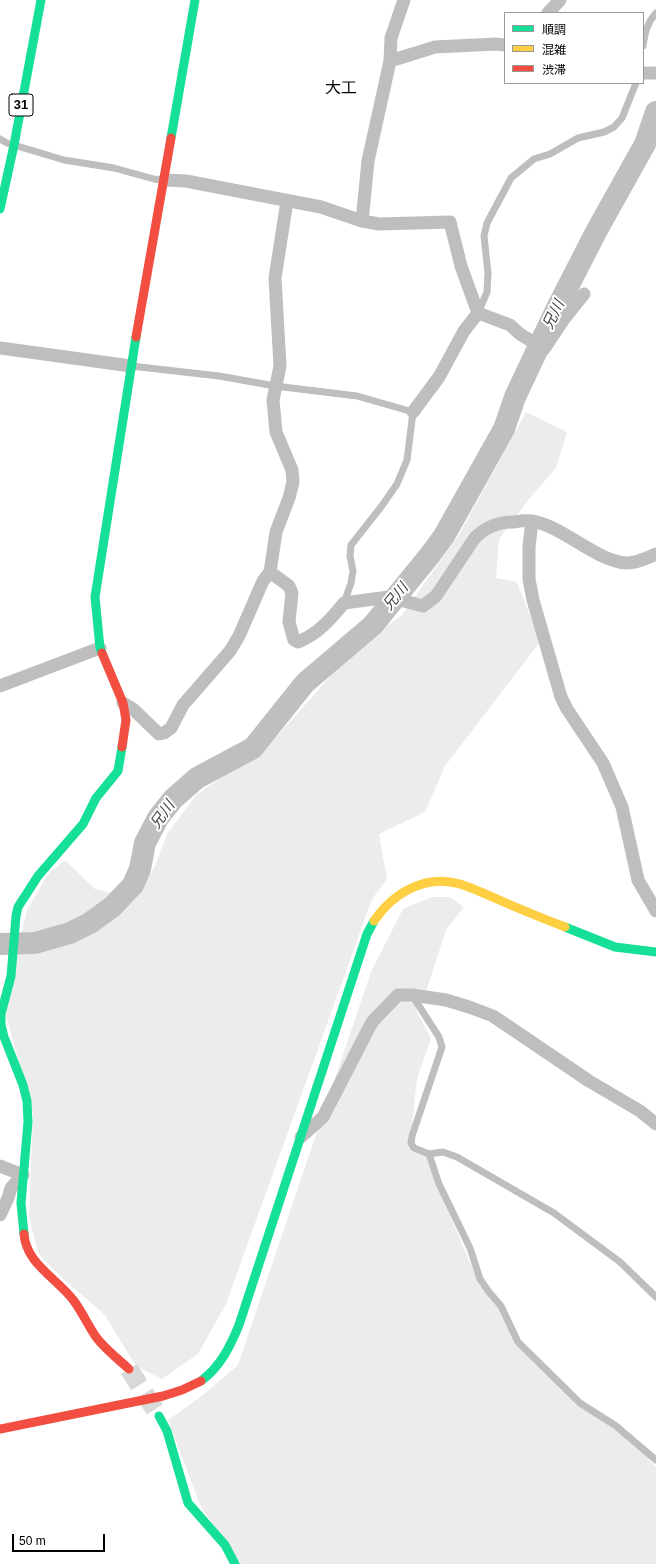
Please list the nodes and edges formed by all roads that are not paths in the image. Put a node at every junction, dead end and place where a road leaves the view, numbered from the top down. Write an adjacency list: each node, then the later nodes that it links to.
1 (41, 0): 12 (street, 31)
2 (195, 0): 13 (street)
3 (404, 0): 9 (street)
4 (560, 0): 5 (street)
5 (549, 12)
6 (656, 13): 7 (lane)
7 (644, 41)
8 (504, 45): 9 (street)
9 (390, 61): 16 (street)
10 (636, 84): 18 (lane)
11 (0, 139): 12 (lane)
12 (14, 144): 13 (lane); 15 (street, 31)
13 (164, 180): 14 (street); 20 (street)
14 (287, 201): 16 (street); 21 (street)
15 (0, 209)
16 (362, 220): 18 (street)
17 (584, 294): 18 (street)
18 (478, 313): 22 (street)
19 (0, 348): 20 (street)
20 (131, 366): 21 (lane); 27 (street)
21 (275, 386): 22 (lane); 25 (street)
22 (413, 412): 26 (lane)
23 (532, 521): 24 (street); 26 (street); 30 (street)
24 (656, 554)
25 (270, 572): 26 (street); 29 (street)
26 (344, 602)
27 (100, 648): 28 (street); 29 (street)
28 (0, 686)
29 (123, 703): 37 (street)
30 (656, 911)
31 (656, 952): 34 (street)
32 (412, 995): 33 (street); 34 (street); 35 (lane)
33 (656, 1124)
34 (301, 1138): 42 (street)
35 (429, 1154): 39 (lane); 43 (lane)
36 (0, 1166): 37 (street)
37 (23, 1175): 38 (street); 40 (street)
38 (0, 1215)
39 (656, 1297)
40 (129, 1369)
41 (159, 1416): 44 (street)
42 (0, 1429)
43 (656, 1460)
44 (234, 1564)

